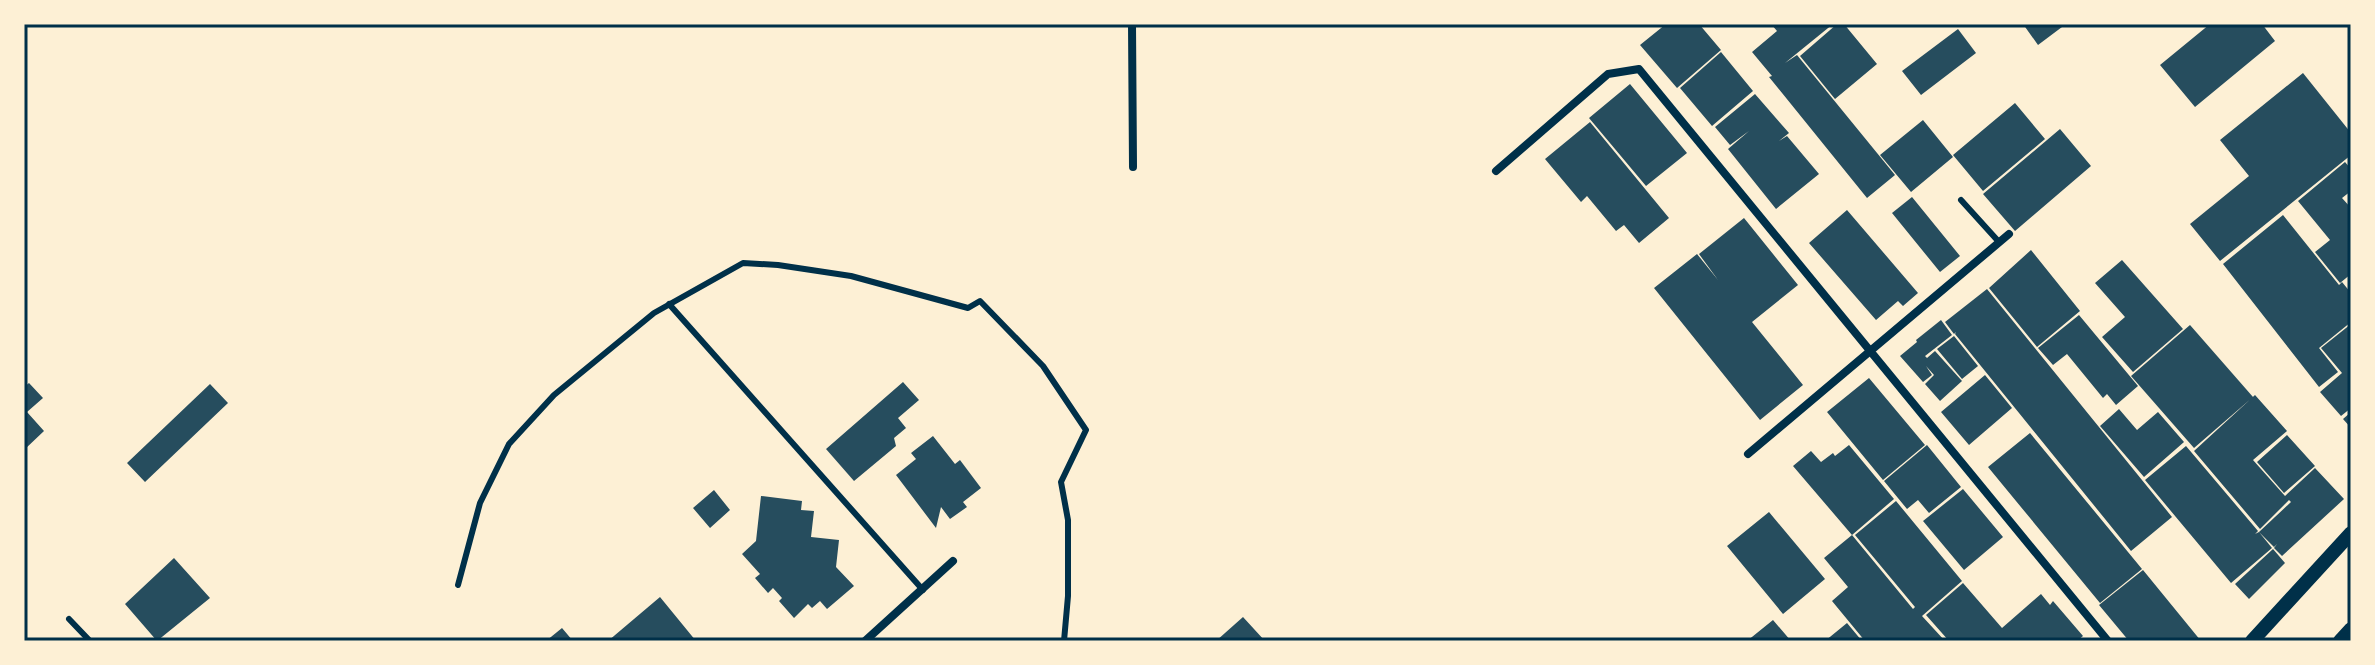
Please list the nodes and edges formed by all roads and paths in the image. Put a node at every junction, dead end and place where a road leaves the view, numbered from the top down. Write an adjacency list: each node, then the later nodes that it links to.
1 (1132, 24): 2 (street)
2 (1133, 167)
3 (1496, 171): 8 (street)
4 (1961, 200): 6 (lane)
5 (2009, 234): 6 (street)
6 (1999, 242): 8 (street)
7 (669, 304): 12 (lane); 13 (lane); 18 (lane)
8 (1869, 351): 9 (street); 19 (street)
9 (1748, 454)
10 (2351, 533): 20 (street)
11 (953, 561): 13 (street)
12 (458, 585)
13 (923, 590): 17 (street)
14 (69, 619): 16 (lane)
15 (2351, 629): 21 (street)
16 (90, 641)
17 (865, 641)
18 (1064, 641)
19 (2108, 641)
20 (2252, 641)
21 (2340, 641)

